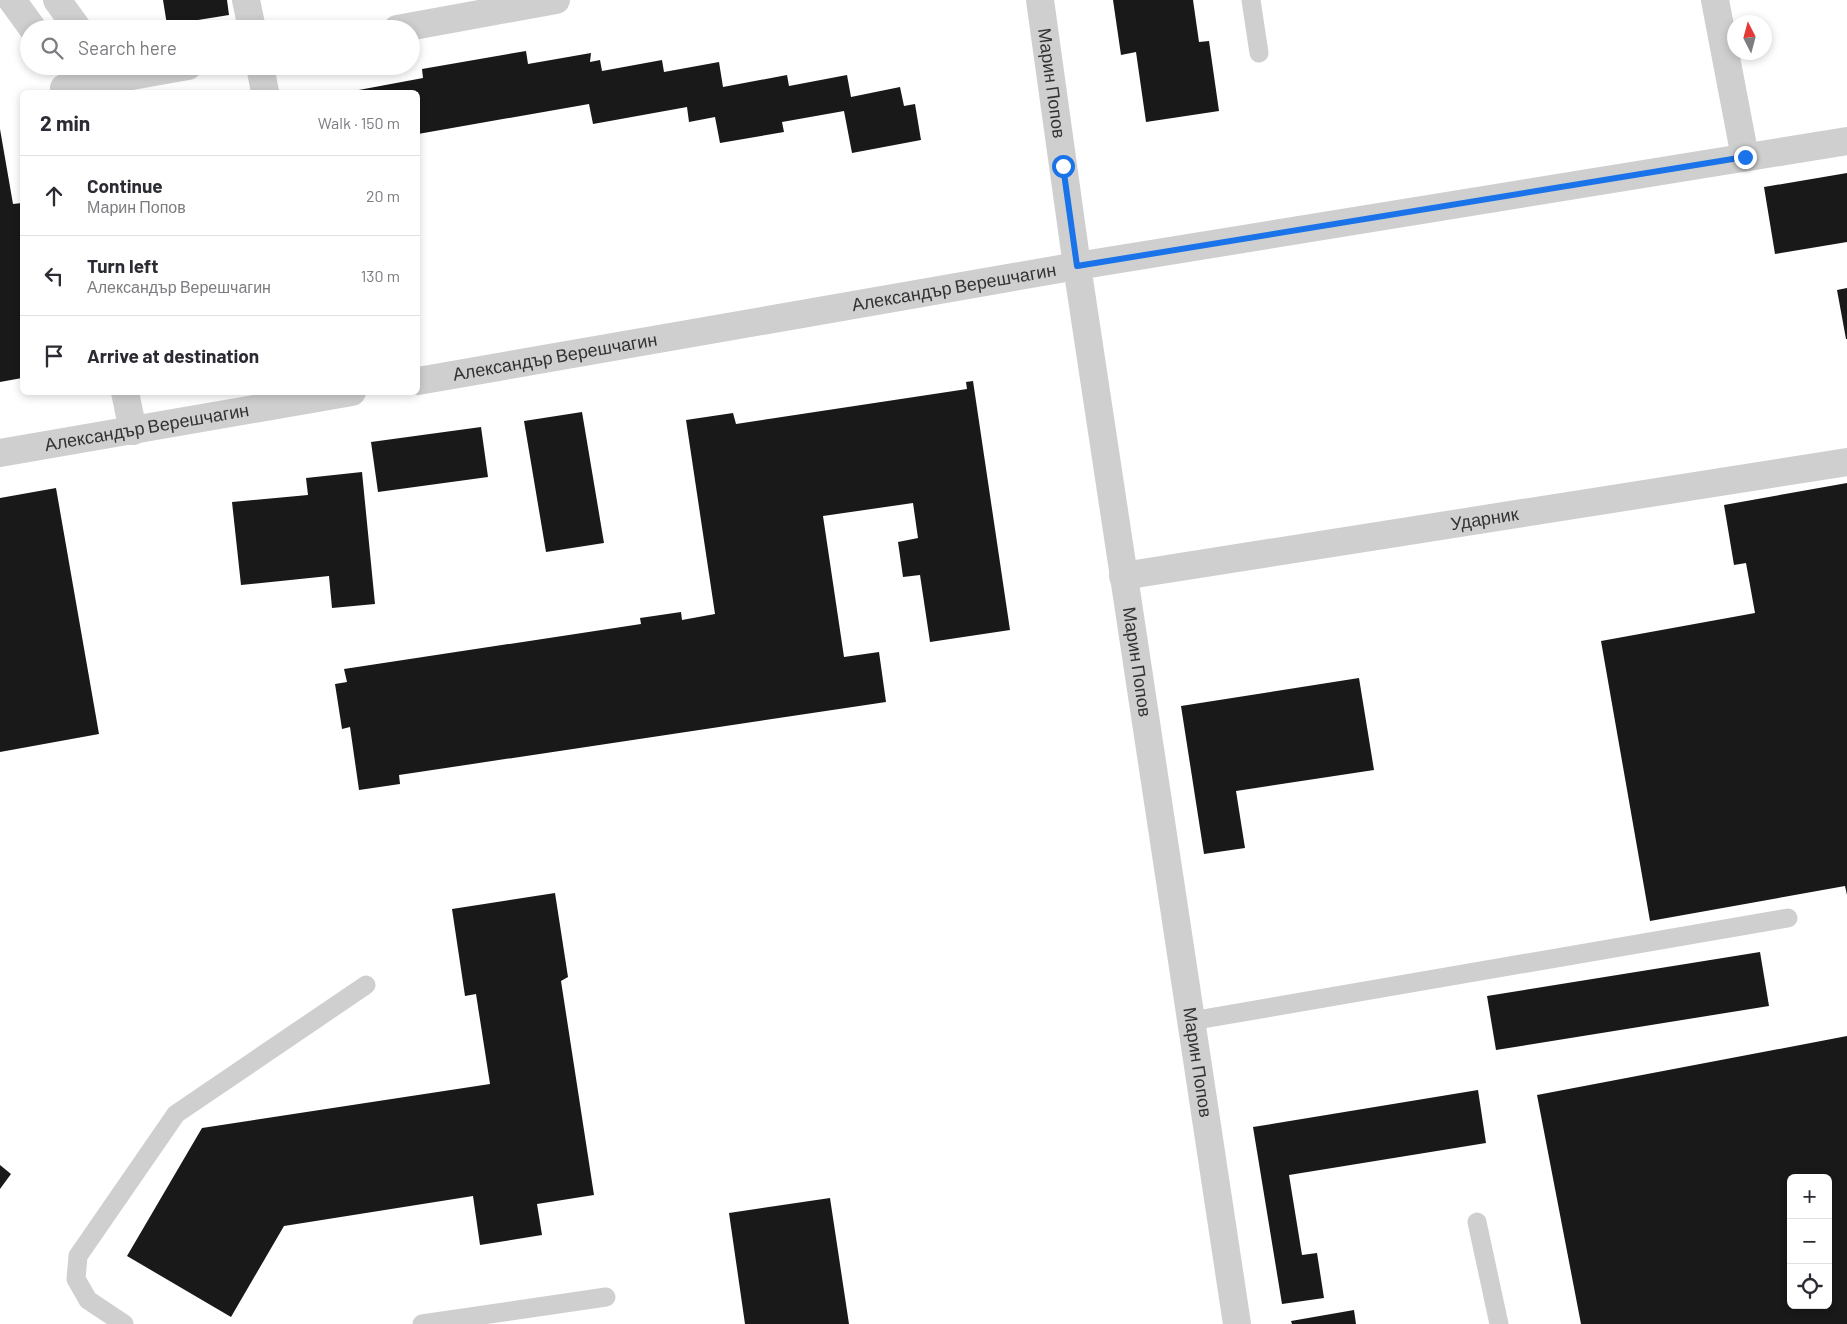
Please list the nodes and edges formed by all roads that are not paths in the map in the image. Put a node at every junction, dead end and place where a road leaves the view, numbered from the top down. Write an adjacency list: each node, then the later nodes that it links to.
1 (12, 0): 8 (street)
2 (57, 0): 9 (street)
3 (246, 0): 10 (street)
4 (556, 0): 11 (street)
5 (1040, 0): 19 (street, Марин Попов)
6 (1251, 0): 12 (lane)
7 (1715, 0): 18 (street)
8 (26, 20)
9 (71, 20)
10 (250, 20)
11 (420, 25)
12 (1259, 53)
13 (99, 75): 15 (street)
14 (262, 75): 16 (street)
15 (62, 82)
16 (266, 90)
17 (1847, 141): 18 (street, Александър Верешчагин)
18 (1745, 157): 19 (street, Александър Верешчагин)
19 (1077, 266): 20 (street, Александър Верешчагин); 26 (street, Марин Попов)
20 (420, 381)
21 (126, 395): 23 (street)
22 (331, 395): 23 (street, Александър Верешчагин)
23 (133, 431): 24 (street, Александър Верешчагин)
24 (0, 453)
25 (1847, 462): 26 (street, Ударник)
26 (1123, 576): 29 (street, Марин Попов)
27 (1788, 918): 29 (lane)
28 (366, 985): 32 (lane)
29 (1190, 1021): 34 (street, Марин Попов)
30 (1477, 1222): 35 (lane)
31 (606, 1297): 33 (lane)
32 (124, 1324)
33 (422, 1324)
34 (1237, 1324)
35 (1499, 1324)

